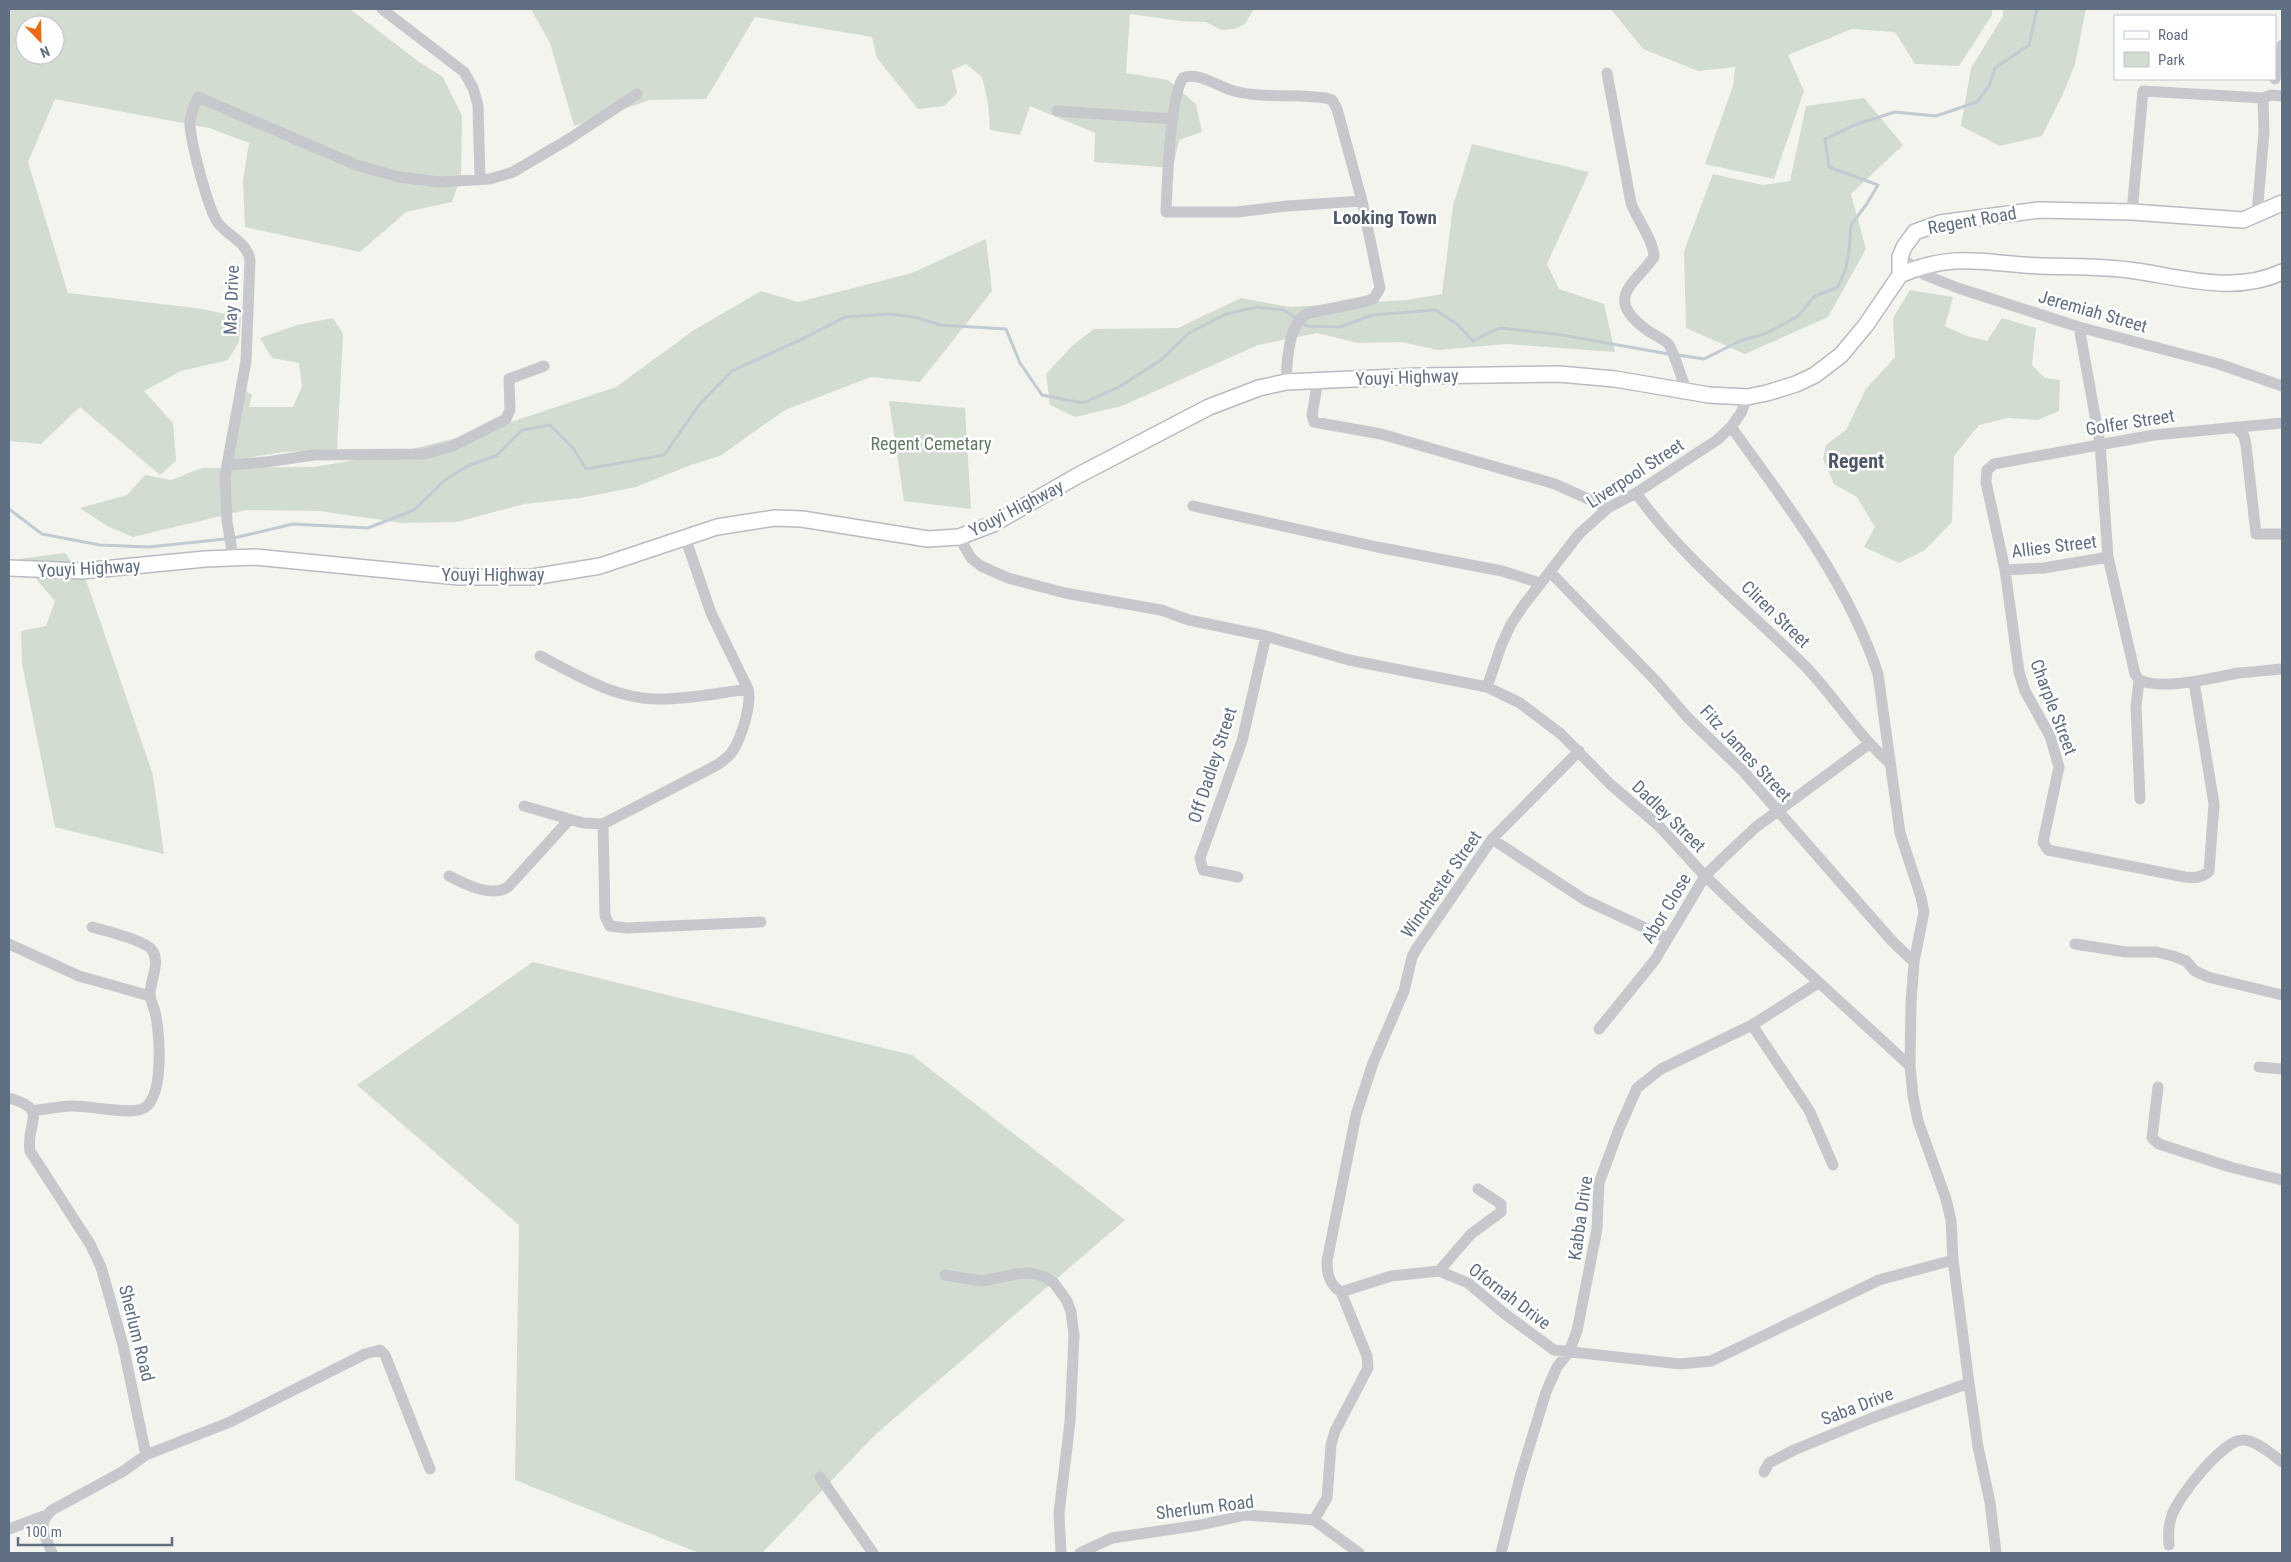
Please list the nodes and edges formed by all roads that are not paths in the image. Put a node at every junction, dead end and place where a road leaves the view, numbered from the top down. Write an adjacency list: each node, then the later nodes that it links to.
1 (382, 9): 10 (street)
2 (2282, 46): 4 (street)
3 (1608, 73): 24 (street)
4 (2276, 74)
5 (2275, 80): 7 (street)
6 (637, 94): 10 (street)
7 (2272, 96): 13 (street); 14 (street)
8 (1057, 111): 9 (street)
9 (1173, 119): 11 (street); 11 (street)
10 (480, 179): 30 (street, May Drive)
11 (1362, 201): 22 (street)
12 (2282, 204): 14 (main road, Regent Road)
13 (2132, 212): 14 (main road, Regent Road); 15 (main road, Regent Road)
14 (2257, 215)
15 (1900, 257): 16 (street, Jeremiah Street); 18 (main road)
16 (1915, 268): 17 (main road, Regent Road); 18 (main road, Regent Road); 19 (street, Jeremiah Street)
17 (2282, 272)
18 (1900, 275): 25 (main road, Youyi Highway)
19 (2079, 327): 23 (street, Jeremiah Street); 29 (street)
20 (544, 366): 30 (street)
21 (1318, 380): 22 (main road, Youyi Highway); 24 (main road, Youyi Highway); 34 (street)
22 (1286, 382): 37 (main road, Youyi Highway)
23 (2282, 386)
24 (1687, 392): 25 (main road, Youyi Highway)
25 (1747, 397): 27 (street, Liverpool Street)
26 (2282, 423): 28 (street, Golfer Street)
27 (1732, 427): 32 (street, Liverpool Street); 53 (street)
28 (2236, 427): 29 (street, Golfer Street); 35 (street)
29 (2100, 443): 31 (street, Golfer Street); 39 (street)
30 (227, 465): 38 (street, May Drive)
31 (1987, 470): 41 (street, Charple Street)
32 (1636, 493): 34 (street, Liverpool Street); 51 (street, Cliren Street)
33 (1193, 506): 43 (street)
34 (1608, 508): 42 (street, Liverpool Street)
35 (2282, 534)
36 (685, 537): 37 (main road, Youyi Highway); 38 (main road, Youyi Highway); 50 (street)
37 (958, 537): 44 (street, Dadley Street)
38 (231, 550): 40 (main road, Youyi Highway)
39 (2108, 557): 41 (street, Allies Street); 47 (street)
40 (9, 568)
41 (2005, 570): 48 (street, Charple Street)
42 (1550, 572): 43 (street, Liverpool Street); 56 (street, Fitz James Street)
43 (1540, 583): 49 (street, Liverpool Street)
44 (1266, 636): 49 (street, Dadley Street); 62 (street, Off Dadley Street)
45 (540, 656): 50 (street)
46 (2282, 669): 48 (street)
47 (2139, 680): 48 (street); 54 (street)
48 (2194, 682)
49 (1487, 686): 52 (street, Dadley Street)
50 (748, 688): 58 (street)
51 (1869, 744): 53 (street, Cliren Street); 56 (street, Abor Close)
52 (1579, 751): 59 (street, Winchester Street); 61 (street, Dadley Street)
53 (1890, 763): 68 (street)
54 (2140, 798)
55 (524, 806): 57 (street)
56 (1778, 812): 61 (street, Abor Close); 68 (street, Fitz James Street)
57 (569, 820): 58 (street); 60 (street)
58 (602, 824): 63 (street)
59 (1492, 839): 65 (street); 86 (street, Winchester Street)
60 (449, 876)
61 (1705, 876): 65 (street, Abor Close); 69 (street, Dadley Street)
62 (1238, 877)
63 (761, 922)
64 (92, 927): 71 (street)
65 (1668, 938): 73 (street, Abor Close)
66 (9, 944): 71 (street)
67 (2075, 944): 70 (street)
68 (1914, 962): 74 (street)
69 (1818, 982): 72 (street, Kabba Drive); 74 (street, Dadley Street)
70 (2282, 995)
71 (150, 996): 79 (street)
72 (1752, 1024): 80 (street); 87 (street, Kabba Drive)
73 (1599, 1029)
74 (1910, 1066): 83 (street)
75 (2259, 1067): 76 (street)
76 (2282, 1069)
77 (2158, 1087): 81 (street)
78 (9, 1098): 79 (street)
79 (32, 1111): 89 (street, Sherlum Road)
80 (1833, 1165)
81 (2282, 1180)
82 (1478, 1190): 84 (street)
83 (1953, 1260): 87 (street, Ofornah Drive); 88 (street)
84 (1440, 1271): 86 (street, Ofornah Drive); 87 (street, Ofornah Drive)
85 (945, 1275): 101 (street)
86 (1341, 1292): 95 (street)
87 (1569, 1352): 103 (street, Kabba Drive)
88 (1969, 1383): 92 (street, Saba Drive); 104 (street)
89 (146, 1455): 91 (street); 94 (street)
90 (2282, 1462): 97 (street)
91 (430, 1468)
92 (1764, 1472)
93 (820, 1477): 100 (street)
94 (44, 1516): 96 (street); 99 (street)
95 (1314, 1520): 98 (street, Sherlum Road); 102 (street)
96 (9, 1529)
97 (2169, 1545)
98 (1082, 1552)
99 (52, 1553)
100 (873, 1553)
101 (1061, 1553)
102 (1359, 1553)
103 (1501, 1553)
104 (1996, 1553)

